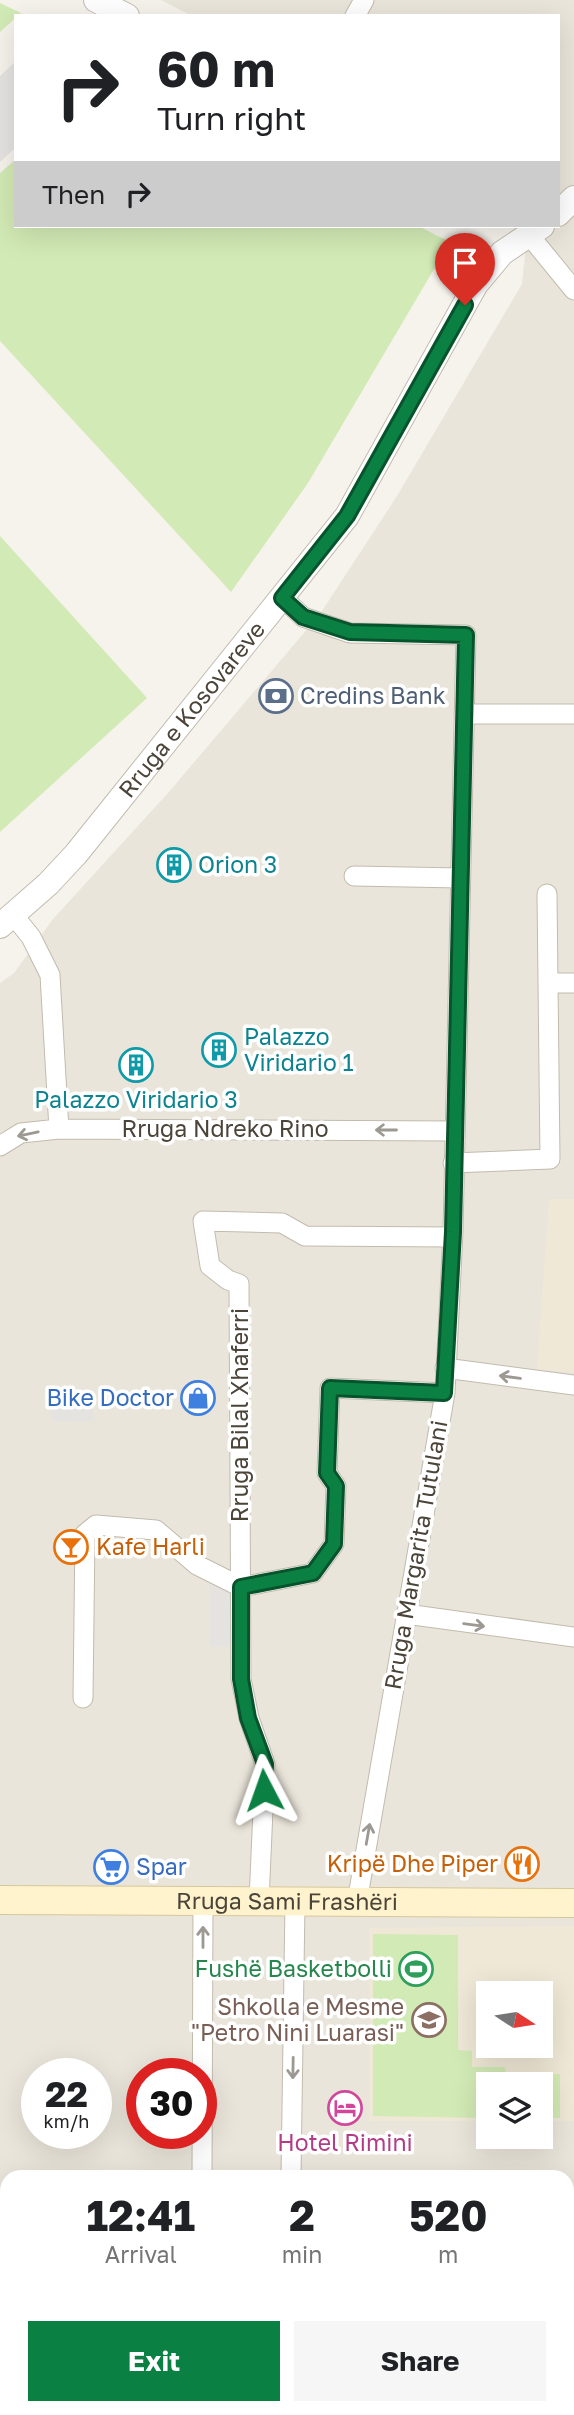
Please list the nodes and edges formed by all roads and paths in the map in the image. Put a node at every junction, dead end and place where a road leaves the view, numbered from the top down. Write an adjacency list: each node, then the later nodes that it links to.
1 (96, 0): 2 (street)
2 (123, 14)
3 (574, 198): 4 (street)
4 (560, 212)
5 (529, 229): 6 (street); 7 (street, Rruga e Kosovareve)
6 (574, 290)
7 (282, 598): 8 (street, Rruga Margarita Tutulani); 13 (street, Rruga e Kosovareve)
8 (464, 714): 9 (street); 11 (street, Rruga Margarita Tutulani)
9 (574, 714)
10 (354, 876): 11 (street)
11 (460, 878): 17 (street, Rruga Margarita Tutulani)
12 (547, 894): 14 (street)
13 (7, 921): 16 (street)
14 (548, 983): 15 (street); 19 (street)
15 (574, 984)
16 (59, 1129): 17 (street, Rruga Ndreko Rino, one-way to 16); 18 (street, Rruga Ndreko Rino, one-way to 18)
17 (454, 1130): 19 (street, Rruga Margarita Tutulani)
18 (0, 1146)
19 (453, 1163): 20 (street, Rruga Margarita Tutulani)
20 (452, 1237): 21 (street, Rruga Margarita Tutulani); 24 (street, Rruga Bilal Xhaferri)
21 (445, 1368): 22 (street, one-way to 21); 23 (street, Rruga Margarita Tutulani)
22 (574, 1385)
23 (444, 1393): 24 (street); 25 (street, Rruga Margarita Tutulani)
24 (241, 1587): 27 (street); 30 (street, Rruga Bilal Xhaferri)
25 (406, 1614): 26 (street, one-way to 26); 32 (street, Rruga Margarita Tutulani, one-way to 25)
26 (574, 1637)
27 (83, 1698)
28 (0, 1900): 29 (main road, Rruga Sami Frashëri)
29 (203, 1901): 30 (main road, Rruga Sami Frashëri); 34 (street, one-way to 29)
30 (260, 1901): 31 (main road, Rruga Sami Frashëri)
31 (295, 1902): 32 (main road, Rruga Sami Frashëri); 35 (street, one-way to 35)
32 (357, 1902): 33 (main road, Rruga Sami Frashëri)
33 (574, 1903)
34 (202, 2170)
35 (291, 2170)

